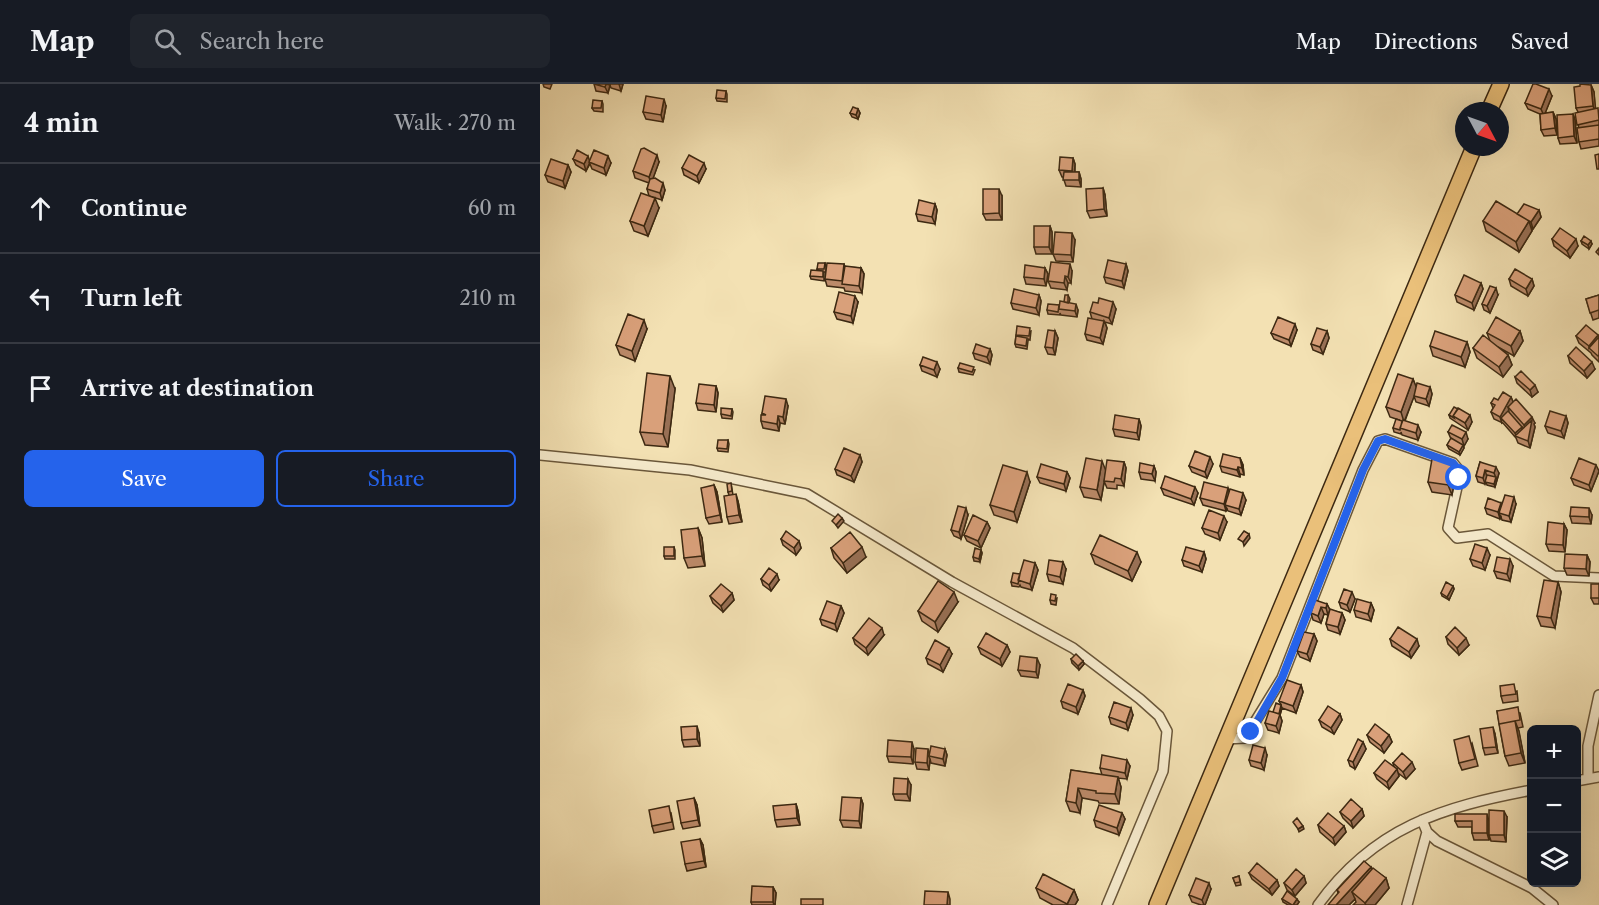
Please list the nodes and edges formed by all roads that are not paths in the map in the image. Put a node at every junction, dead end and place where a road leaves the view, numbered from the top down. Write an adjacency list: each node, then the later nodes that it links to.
1 (1501, 84): 2 (main road)
2 (1493, 102)
3 (1470, 156): 7 (main road)
4 (540, 455): 14 (street)
5 (1599, 578): 7 (street)
6 (1599, 695): 9 (street)
7 (1226, 740): 15 (main road)
8 (1599, 777): 9 (street)
9 (1588, 779): 10 (street)
10 (1581, 780)
11 (1527, 791): 12 (street)
12 (1422, 820): 13 (street); 16 (street)
13 (1427, 832): 17 (street); 18 (street)
14 (1107, 905)
15 (1157, 905)
16 (1318, 905)
17 (1407, 905)
18 (1553, 905)

